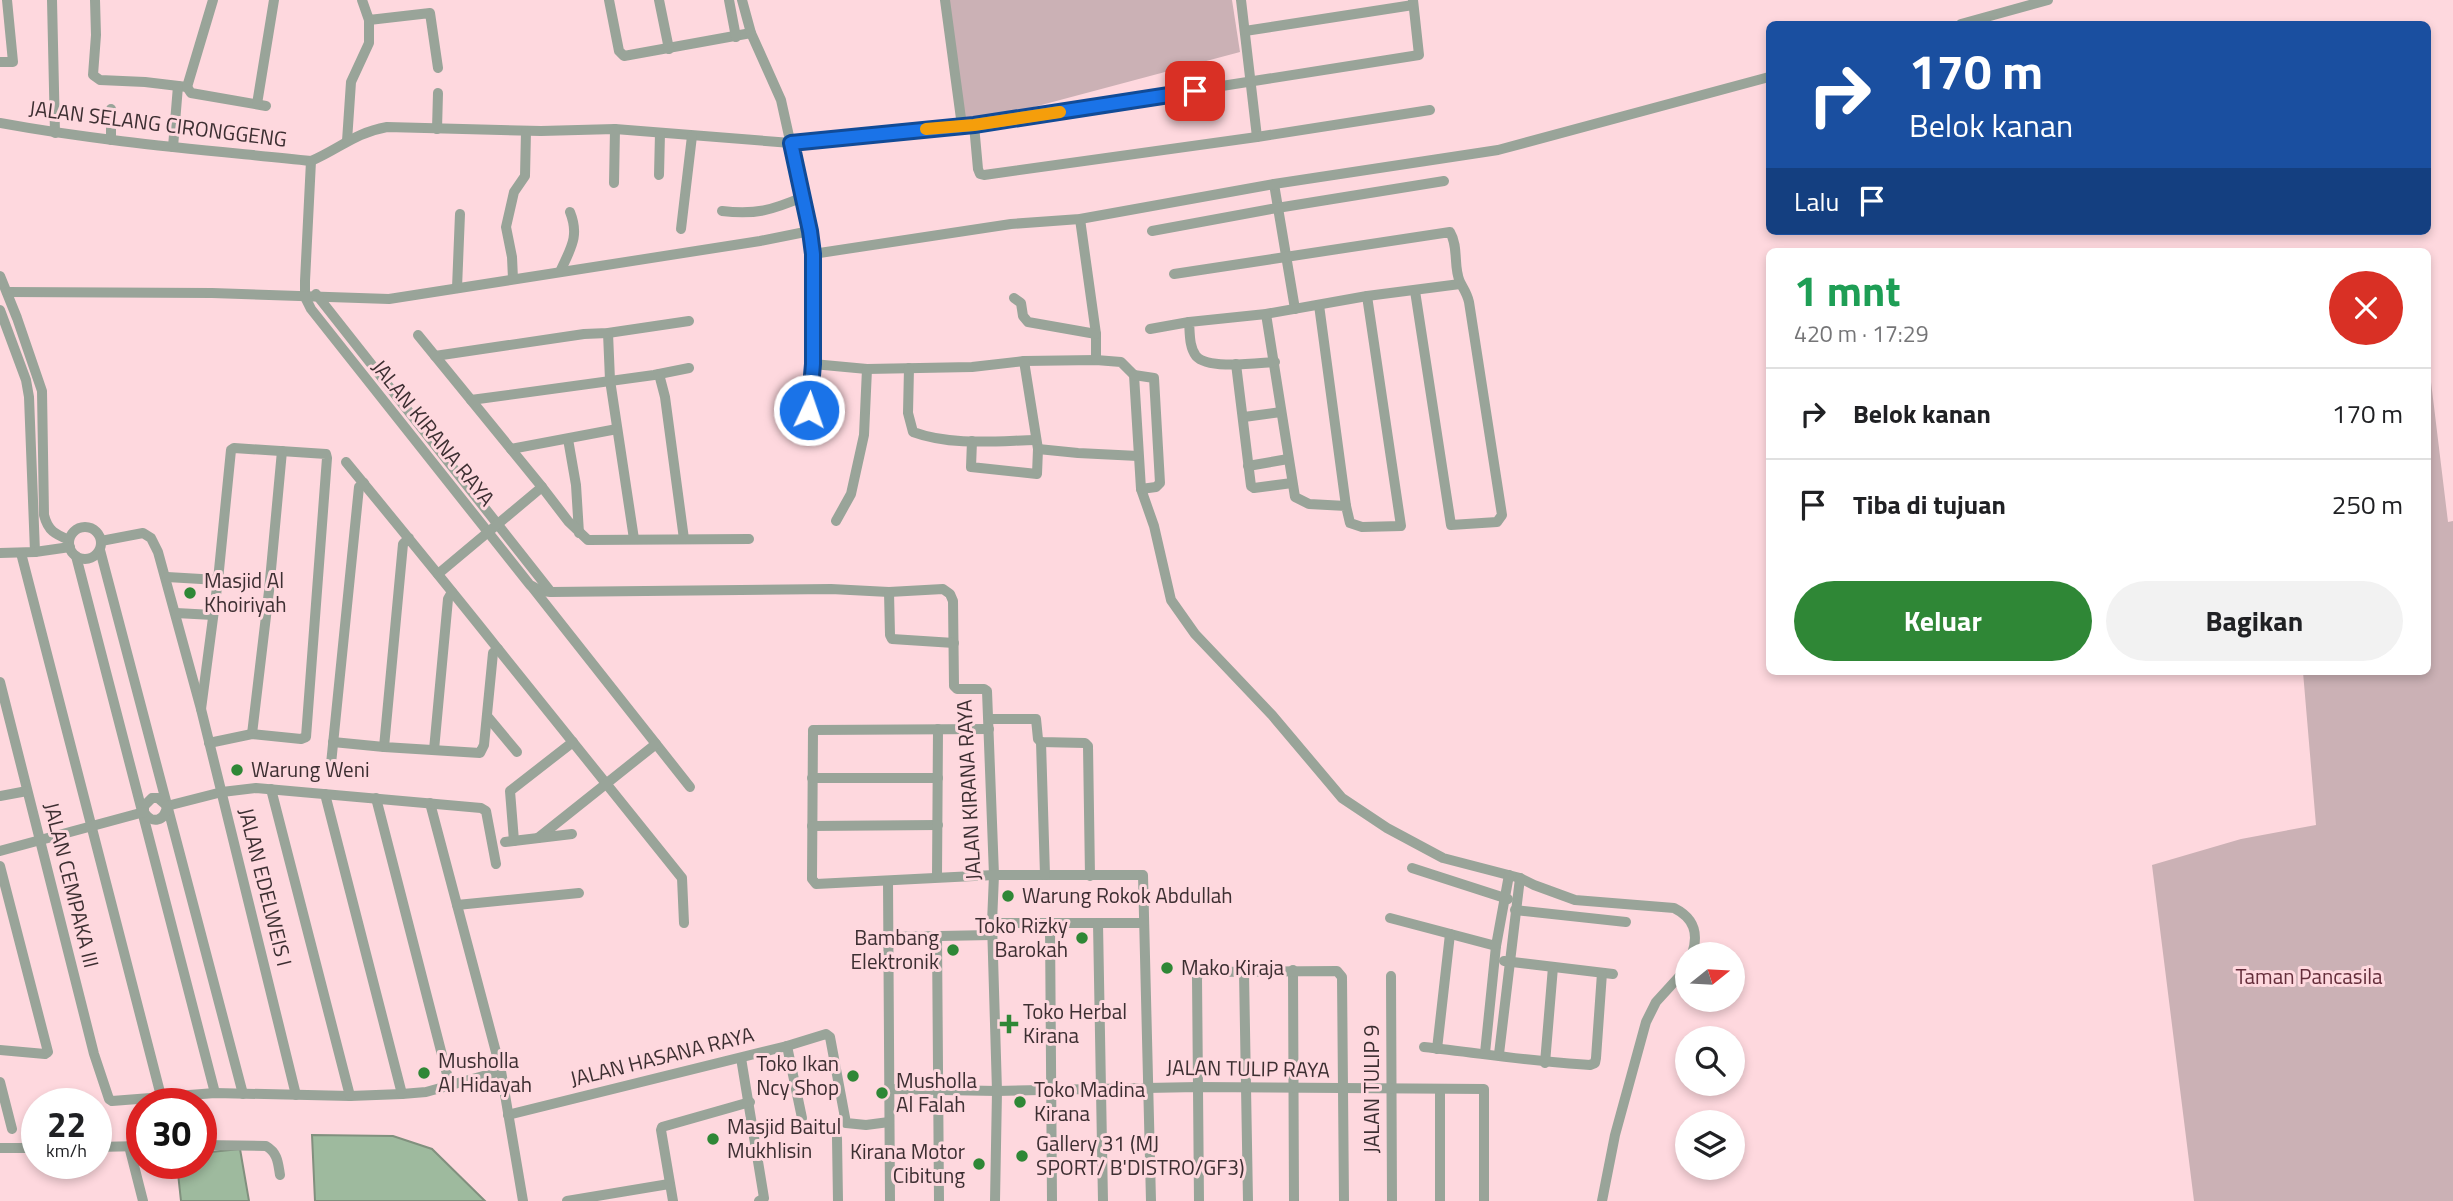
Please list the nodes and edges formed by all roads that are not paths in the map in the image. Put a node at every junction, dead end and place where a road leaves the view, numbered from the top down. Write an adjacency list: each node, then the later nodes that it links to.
1 (7, 0): 23 (street)
2 (52, 0): 37 (street)
3 (95, 0): 27 (street)
4 (213, 0): 27 (street)
5 (274, 0): 27 (street)
6 (362, 0): 17 (street)
7 (422, 0): 16 (street)
8 (609, 0): 22 (street)
9 (659, 0): 22 (street)
10 (729, 0): 21 (street)
11 (742, 0): 20 (street)
12 (945, 0): 33 (street)
13 (1241, 0): 19 (street)
14 (2048, 0): 18 (street)
15 (1413, 2): 19 (street); 26 (street)
16 (424, 12): 17 (street); 24 (street)
17 (369, 20): 42 (street)
18 (1972, 21)
19 (1245, 31): 26 (street)
20 (751, 33): 21 (street); 43 (street)
21 (736, 37): 22 (street)
22 (669, 49)
23 (0, 62)
24 (439, 68)
25 (1766, 78): 49 (street)
26 (1250, 82): 32 (street); 40 (street)
27 (182, 87): 44 (street)
28 (438, 93): 34 (street)
29 (111, 109): 41 (street)
30 (1430, 110): 40 (street)
31 (0, 123): 37 (street, JALAN SELANG CIRONGGENG)
32 (974, 125): 33 (street); 40 (street)
33 (962, 126): 43 (street)
34 (437, 129): 36 (street); 42 (street)
35 (615, 129): 36 (street); 38 (street); 48 (street)
36 (526, 131): 64 (street)
37 (55, 133): 41 (street, JALAN SELANG CIRONGGENG)
38 (660, 133): 39 (street); 46 (street)
39 (692, 136): 43 (street); 56 (street)
40 (1257, 137)
41 (111, 140): 44 (street, JALAN SELANG CIRONGGENG)
42 (347, 141): 45 (street)
43 (791, 143): 50 (street)
44 (173, 147): 45 (street, JALAN SELANG CIRONGGENG)
45 (312, 161): 65 (street)
46 (659, 175)
47 (1444, 181): 51 (street)
48 (614, 183)
49 (1274, 184): 51 (street); 55 (street)
50 (803, 197): 52 (street); 57 (street)
51 (1277, 208): 58 (street); 60 (street)
52 (722, 211)
53 (570, 212): 61 (street)
54 (460, 214): 67 (street)
55 (1080, 219): 59 (street); 84 (street)
56 (681, 229)
57 (810, 231): 59 (street); 61 (street)
58 (1152, 231)
59 (813, 254): 90 (street)
60 (1285, 258): 62 (street); 66 (street); 75 (street)
61 (560, 272): 64 (street)
62 (1174, 274)
63 (0, 276): 69 (street)
64 (513, 279): 67 (street)
65 (305, 281): 70 (street, JALAN KIRANA RAYA); 72 (street)
66 (1460, 284): 68 (street); 68 (street)
67 (457, 288): 70 (street)
68 (1415, 291): 71 (street)
69 (7, 292): 72 (street); 78 (street)
70 (318, 296): 72 (street); 120 (street, JALAN KIRANA RAYA)
71 (1367, 296): 74 (street); 118 (street)
72 (305, 297): 121 (street, JALAN KIRANA RAYA)
73 (1014, 298): 84 (street)
74 (1319, 305): 75 (street); 118 (street)
75 (1295, 309): 77 (street)
76 (0, 310): 81 (street)
77 (1266, 314): 80 (street); 89 (street)
78 (17, 318): 81 (street); 128 (street)
79 (689, 321): 83 (street)
80 (1189, 322): 82 (street); 91 (street)
81 (3, 325): 129 (street)
82 (1150, 329)
83 (608, 333): 86 (street); 97 (street)
84 (1096, 334): 87 (street)
85 (418, 335): 86 (street)
86 (435, 356): 98 (street)
87 (1096, 360): 88 (street); 96 (street)
88 (1024, 361): 93 (street); 107 (street)
89 (1275, 362): 91 (street); 99 (street)
90 (813, 364): 94 (street); 104 (street)
91 (1236, 365): 100 (street)
92 (689, 368): 95 (street)
93 (909, 368): 94 (street); 106 (street)
94 (867, 369): 119 (street)
95 (659, 374): 97 (street); 125 (street)
96 (1134, 375): 102 (street); 103 (street)
97 (610, 380): 98 (street); 101 (street)
98 (471, 400): 108 (street)
99 (1281, 412): 100 (street); 111 (street)
100 (1244, 417): 113 (street)
101 (617, 429): 105 (street); 124 (street)
102 (1136, 429): 103 (street); 110 (street)
103 (1158, 429): 117 (street)
104 (813, 430)
105 (568, 439): 108 (street); 122 (street)
106 (972, 441): 107 (street); 107 (street)
107 (1036, 444): 110 (street)
108 (511, 449): 116 (street)
109 (282, 451): 134 (street); 149 (street); 149 (street)
110 (1138, 456): 117 (street)
111 (1288, 460): 113 (street); 115 (street)
112 (346, 462): 114 (street)
113 (1248, 466): 115 (street)
114 (364, 483): 123 (street); 150 (street)
115 (1292, 483): 118 (street)
116 (542, 487): 120 (street); 122 (street)
117 (1141, 489): 186 (street)
118 (1346, 506)
119 (836, 521)
120 (498, 525): 121 (street); 137 (street, JALAN KIRANA RAYA)
121 (489, 533): 132 (street); 135 (street, JALAN KIRANA RAYA)
122 (579, 533): 124 (street)
123 (409, 538): 132 (street); 156 (street)
124 (634, 539): 125 (street)
125 (684, 539): 126 (street)
126 (749, 539)
127 (100, 545): 128 (street); 128 (street); 133 (street, JALAN EDELWEIS I); 171 (street)
128 (72, 548): 129 (street); 172 (street)
129 (35, 552): 131 (street)
130 (0, 553): 131 (street)
131 (21, 553): 175 (street)
132 (438, 573): 136 (street)
133 (167, 577): 134 (street); 139 (street, JALAN EDELWEIS I)
134 (218, 580): 140 (street)
135 (530, 585): 137 (street); 154 (street, JALAN KIRANA RAYA)
136 (453, 592): 142 (street); 157 (street)
137 (551, 592): 138 (street)
138 (889, 592): 141 (street); 141 (street)
139 (176, 613): 140 (street); 144 (street, JALAN EDELWEIS I)
140 (213, 615): 144 (street)
141 (954, 643): 146 (street, JALAN KIRANA RAYA)
142 (498, 649): 145 (street); 151 (street)
143 (0, 682): 165 (street, JALAN CEMPAKA III)
144 (201, 709): 153 (street, JALAN EDELWEIS I)
145 (488, 716): 148 (street); 155 (street)
146 (989, 724): 147 (street); 152 (street); 183 (street, JALAN KIRANA RAYA)
147 (937, 729): 160 (street); 161 (street)
148 (500, 732): 155 (street); 158 (street)
149 (252, 734): 153 (street)
150 (333, 742): 156 (street); 159 (street)
151 (573, 742): 162 (street); 177 (street)
152 (1041, 742): 184 (street); 185 (street)
153 (209, 743): 166 (street, JALAN EDELWEIS I)
154 (656, 744): 162 (street); 163 (street, JALAN KIRANA RAYA)
155 (484, 745): 157 (street)
156 (383, 747): 157 (street)
157 (434, 750)
158 (517, 752)
159 (331, 764)
160 (812, 778): 161 (street); 173 (street)
161 (938, 778): 174 (street)
162 (606, 783): 177 (street); 195 (street)
163 (690, 787)
164 (271, 789): 166 (street); 167 (street); 241 (street)
165 (27, 791): 168 (street); 178 (street, JALAN CEMPAKA III)
166 (222, 792): 171 (street); 240 (street, JALAN EDELWEIS I)
167 (325, 794): 169 (street); 239 (street)
168 (0, 796)
169 (376, 799): 170 (street); 222 (street)
170 (430, 803): 180 (street); 191 (street)
171 (167, 806): 172 (street); 172 (street); 238 (street)
172 (144, 812): 175 (street); 226 (street)
173 (812, 825): 174 (street); 188 (street)
174 (938, 825): 187 (street)
175 (91, 827): 178 (street); 225 (street)
176 (572, 834): 177 (street)
177 (538, 838)
178 (40, 841): 179 (street); 243 (street, JALAN CEMPAKA III)
179 (0, 851)
180 (496, 864)
181 (0, 866): 215 (street)
182 (1412, 868): 190 (street)
183 (994, 875): 184 (street); 187 (street); 199 (street, JALAN KIRANA RAYA)
184 (1045, 875): 185 (street)
185 (1090, 876): 197 (street)
186 (1514, 876): 190 (street); 192 (street); 203 (street)
187 (937, 877): 188 (street)
188 (888, 881): 202 (street)
189 (579, 893): 191 (street)
190 (1504, 898): 192 (street); 204 (street)
191 (457, 905): 220 (street)
192 (1516, 906): 194 (street); 206 (street)
193 (1390, 918): 200 (street)
194 (1626, 922)
195 (684, 923)
196 (1098, 923): 197 (street); 198 (street); 228 (street)
197 (1144, 923): 223 (street)
198 (1050, 924): 199 (street); 227 (street)
199 (992, 929): 201 (street); 236 (street, JALAN KIRANA RAYA)
200 (1450, 934): 204 (street); 214 (street)
201 (937, 936): 202 (street); 235 (street)
202 (888, 937): 233 (street)
203 (1695, 942)
204 (1496, 946): 205 (street)
205 (1495, 958): 206 (street); 216 (street)
206 (1509, 962): 207 (street); 217 (street)
207 (1553, 967): 219 (street); 219 (street)
208 (1293, 970): 209 (street); 229 (street); 231 (street)
209 (1244, 972): 224 (street); 230 (street)
210 (1391, 976): 232 (street, JALAN TULIP 9)
211 (1675, 981): 275 (street)
212 (787, 1046): 218 (street, JALAN HASANA RAYA); 246 (street); 247 (street, JALAN HASANA RAYA)
213 (1424, 1048): 214 (street)
214 (1437, 1049): 216 (street)
215 (0, 1050)
216 (1485, 1053): 217 (street)
217 (1499, 1054): 219 (street)
218 (741, 1058): 244 (street); 245 (street, JALAN HASANA RAYA)
219 (1545, 1063)
220 (501, 1071): 222 (street); 245 (street)
221 (0, 1082): 242 (street)
222 (450, 1086): 239 (street)
223 (1149, 1087): 224 (street, JALAN TULIP RAYA); 228 (street, JALAN TULIP RAYA); 267 (street)
224 (1198, 1087): 230 (street, JALAN TULIP RAYA); 268 (street)
225 (159, 1088)
226 (214, 1088)
227 (1052, 1088): 228 (street, JALAN TULIP RAYA); 236 (street, JALAN TULIP RAYA); 265 (street)
228 (1101, 1088): 266 (street)
229 (1294, 1088): 230 (street, JALAN TULIP RAYA); 231 (street, JALAN TULIP RAYA); 270 (street)
230 (1247, 1089): 269 (street)
231 (1344, 1089): 232 (street, JALAN TULIP RAYA); 271 (street)
232 (1391, 1089): 234 (street, JALAN TULIP RAYA); 272 (street, JALAN TULIP 9)
233 (888, 1090): 235 (street, JALAN TULIP RAYA); 247 (street)
234 (1440, 1090): 273 (street); 274 (street, JALAN TULIP RAYA)
235 (939, 1091): 236 (street, JALAN TULIP RAYA); 263 (street)
236 (997, 1091): 264 (street, JALAN KIRANA RAYA)
237 (217, 1093): 238 (street)
238 (243, 1094): 240 (street)
239 (402, 1094): 241 (street)
240 (296, 1095): 241 (street)
241 (350, 1096)
242 (2, 1100): 248 (street)
243 (126, 1100)
244 (750, 1102): 255 (street); 260 (street)
245 (508, 1115): 257 (street)
246 (802, 1118)
247 (889, 1122): 262 (street)
248 (12, 1129)
249 (838, 1138): 261 (street)
250 (217, 1145): 253 (street)
251 (0, 1148): 252 (street)
252 (21, 1148)
253 (280, 1175)
254 (137, 1179): 256 (street)
255 (670, 1184): 258 (street); 259 (street)
256 (143, 1201)
257 (523, 1201)
258 (568, 1201)
259 (673, 1201)
260 (759, 1201)
261 (838, 1201)
262 (890, 1201)
263 (939, 1201)
264 (995, 1201)
265 (1052, 1201)
266 (1103, 1201)
267 (1151, 1201)
268 (1199, 1201)
269 (1248, 1201)
270 (1294, 1201)
271 (1344, 1201)
272 (1392, 1201)
273 (1440, 1201)
274 (1485, 1201)
275 (1602, 1201)

